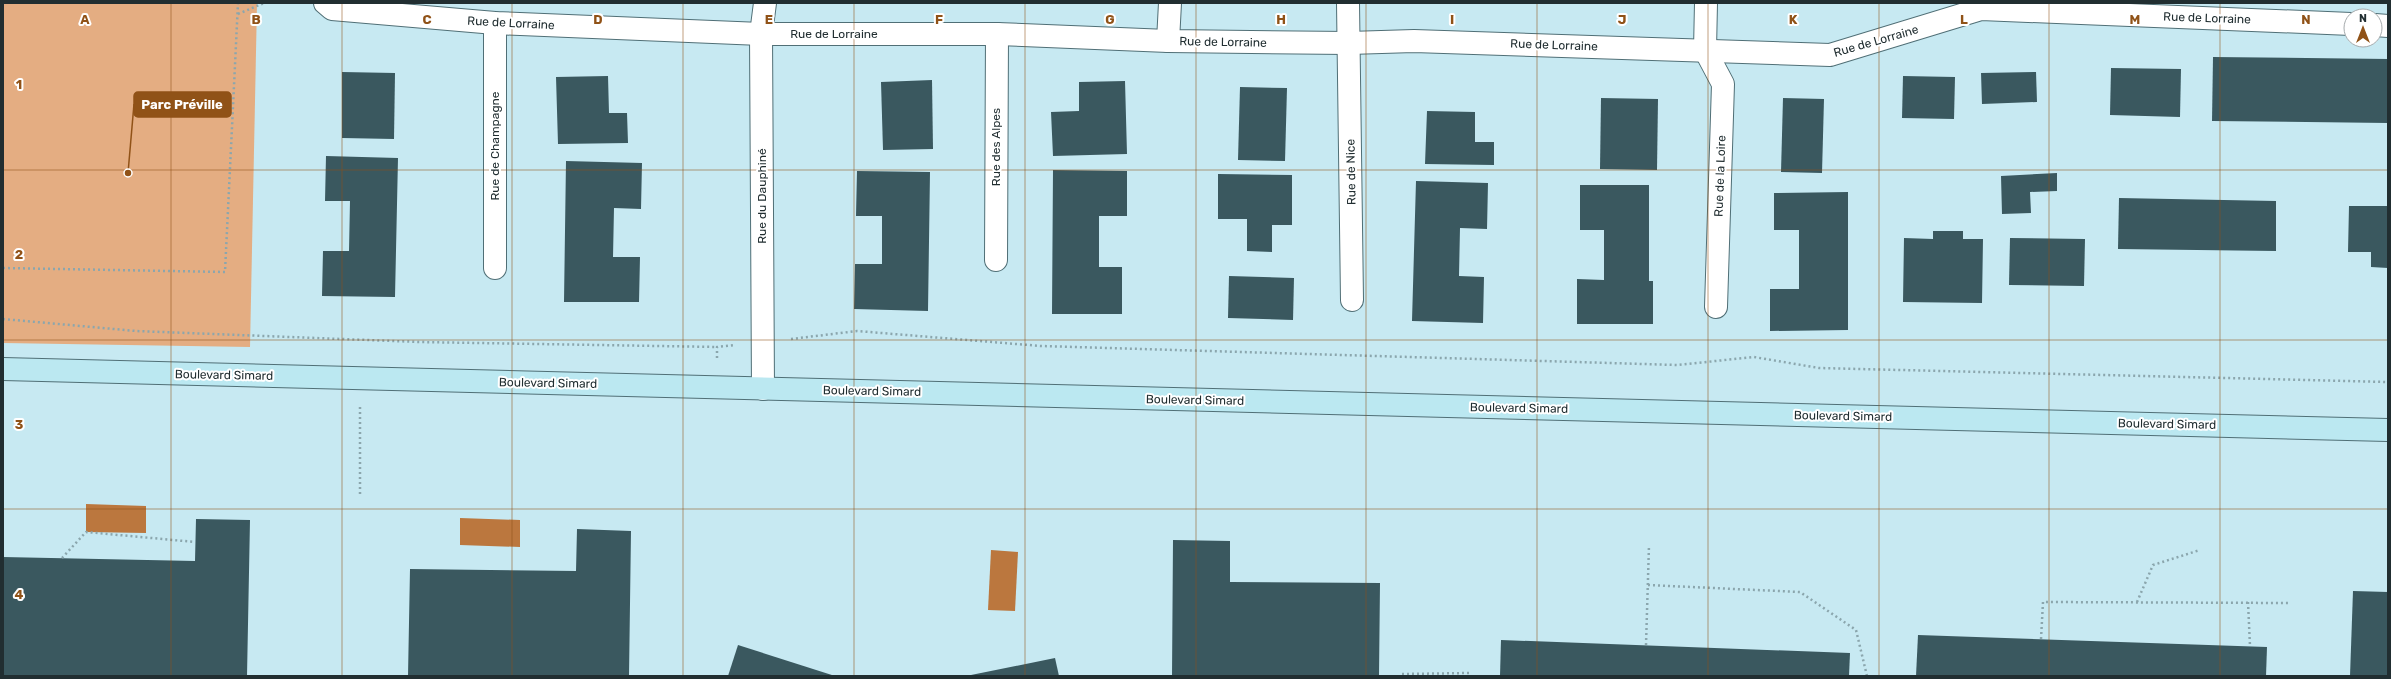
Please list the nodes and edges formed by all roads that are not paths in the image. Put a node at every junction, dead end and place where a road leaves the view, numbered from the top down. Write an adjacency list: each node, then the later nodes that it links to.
1 (325, 3): 6 (street, Rue de Lorraine)
2 (765, 3): 9 (street, Rue du Dauphiné)
3 (1170, 3): 11 (street, Rue de Lorraine)
4 (1348, 3): 12 (street)
5 (1706, 3): 13 (street)
6 (405, 9): 7 (street, Rue de Lorraine)
7 (494, 24): 9 (street, Rue de Lorraine); 15 (street, Rue de Champagne)
8 (2343, 24): 13 (street, Rue de Lorraine)
9 (761, 34): 10 (street, Rue de Lorraine); 19 (street, Rue du Dauphiné)
10 (997, 34): 11 (street, Rue de Lorraine); 14 (street, Rue des Alpes)
11 (1168, 41): 12 (street, Rue de Lorraine)
12 (1350, 43): 13 (street, Rue de Lorraine); 16 (street, Rue de Nice)
13 (1705, 50): 17 (street, Rue de la Loire)
14 (996, 260)
15 (494, 268)
16 (1352, 300)
17 (1716, 307)
18 (3, 369): 19 (main road, Boulevard Simard)
19 (763, 389): 20 (main road, Boulevard Simard)
20 (2388, 430)

